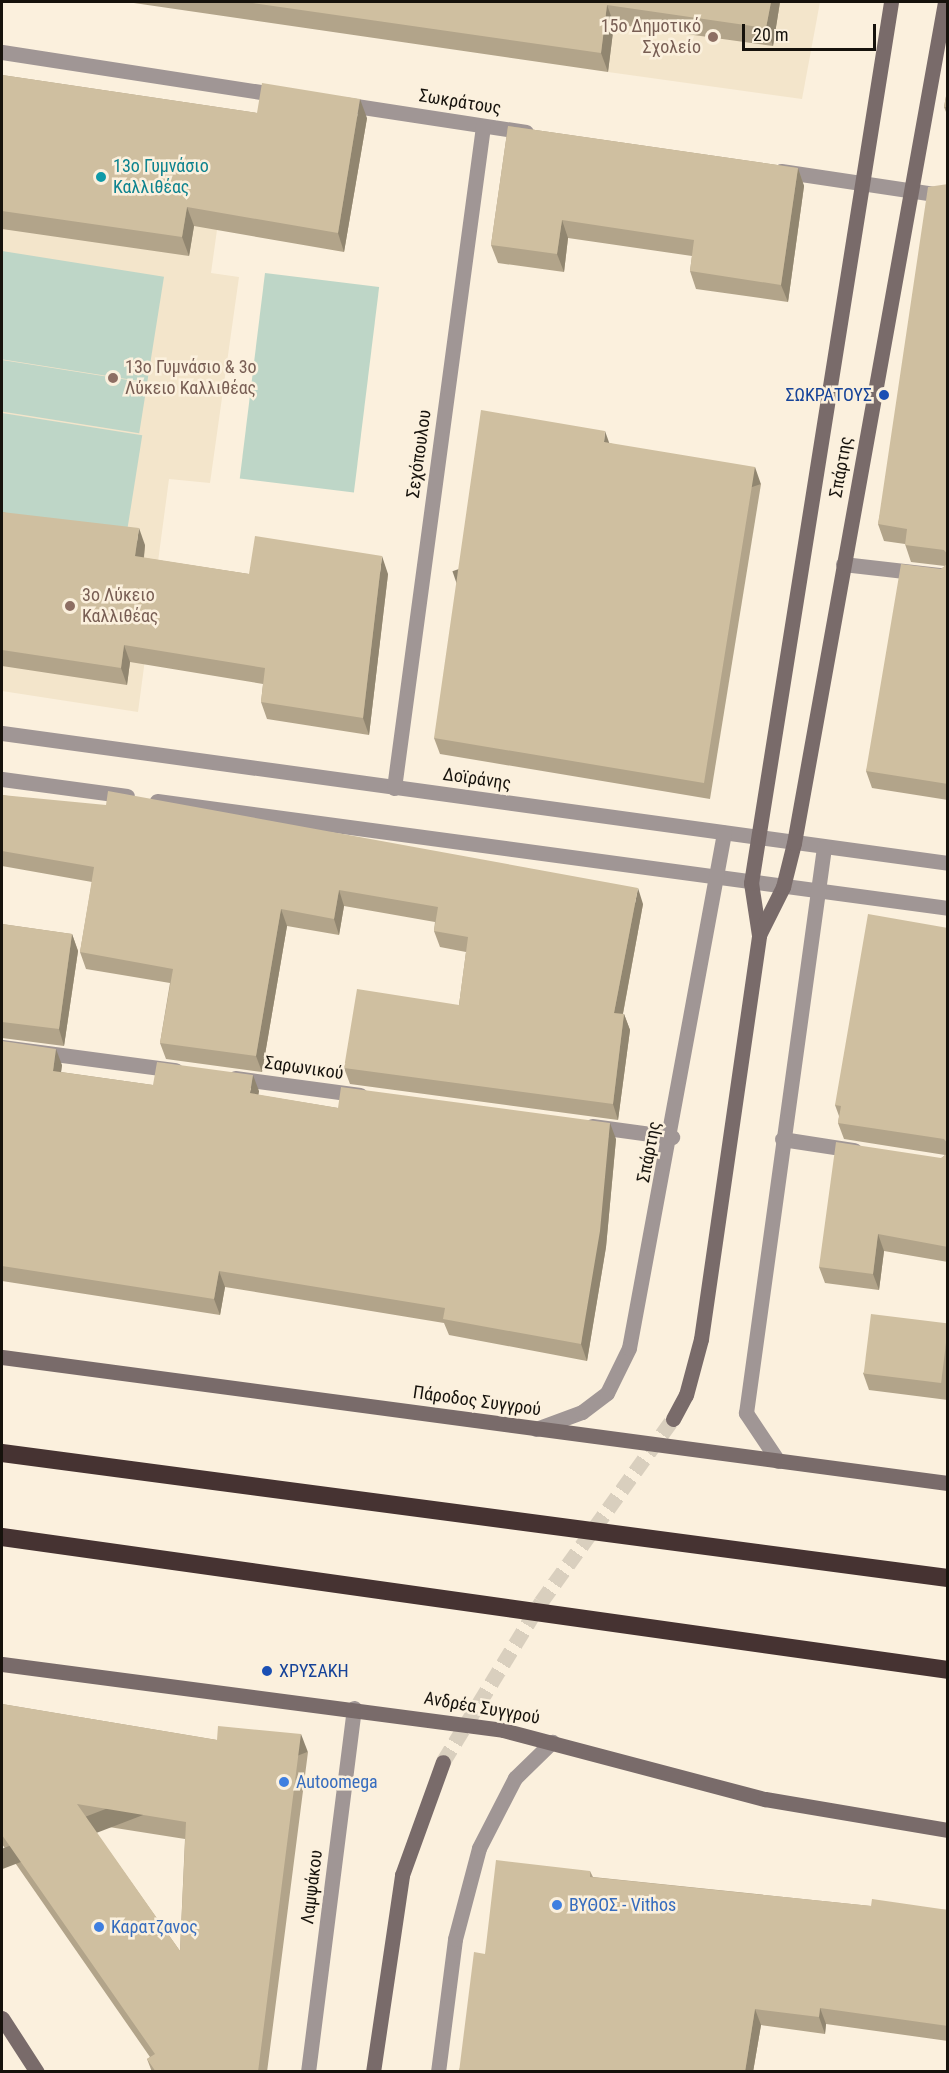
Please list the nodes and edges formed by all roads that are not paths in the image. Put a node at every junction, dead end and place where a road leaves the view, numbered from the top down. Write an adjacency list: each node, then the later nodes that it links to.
1 (891, 2): 9 (street, Σπάρτης)
2 (945, 2): 10 (street, Σπάρτης)
3 (2, 52): 4 (street)
4 (295, 97)
5 (330, 102): 6 (street, Σωκράτους)
6 (483, 126): 7 (street, Σωκράτους); 16 (street, Σεχόπουλου)
7 (540, 134)
8 (759, 168): 9 (street)
9 (862, 184): 10 (street); 18 (street, Σπάρτης)
10 (911, 191): 11 (street); 12 (street, Σπάρτης)
11 (948, 196)
12 (843, 564): 13 (street); 19 (street, Σπάρτης)
13 (948, 576)
14 (2, 733): 16 (street, Δοϊράνης)
15 (2, 779): 22 (street)
16 (394, 788): 17 (street, Δοϊράνης)
17 (724, 833): 18 (street, Δοϊράνης); 22 (street, Σπάρτης)
18 (759, 838): 19 (street, Δοϊράνης); 23 (street, Σπάρτης)
19 (794, 843): 20 (street, Δοϊράνης); 24 (street, Σπάρτης)
20 (824, 847): 21 (street, Δοϊράνης); 25 (street)
21 (948, 863)
22 (717, 878): 23 (street); 33 (street, Σπάρτης)
23 (751, 883): 24 (street); 27 (street, Σπάρτης)
24 (783, 887): 25 (street); 27 (street, Σπάρτης)
25 (818, 891): 26 (street); 34 (street)
26 (948, 908)
27 (759, 935): 37 (street, Σπάρτης)
28 (2, 1047): 29 (street)
29 (190, 1072)
30 (213, 1075): 31 (street, Σαρωνικού)
31 (378, 1097)
32 (578, 1124): 33 (street)
33 (672, 1137): 38 (street, Σπάρτης)
34 (783, 1139): 35 (street); 40 (street)
35 (877, 1154)
36 (2, 1357): 38 (street, Πάροδος Συγγρού)
37 (673, 1419)
38 (536, 1429): 40 (street, Πάροδος Συγγρού)
39 (2, 1453): 43 (highway)
40 (778, 1461): 41 (street, Πάροδος Συγγρού)
41 (948, 1483)
42 (2, 1537): 45 (highway)
43 (948, 1578)
44 (2, 1664): 46 (street, Ανδρέα Συγγρού)
45 (948, 1670)
46 (354, 1708): 47 (street, Ανδρέα Συγγρού); 52 (street, Λαμψάκου)
47 (552, 1742): 49 (street, Ανδρέα Συγγρού); 54 (street)
48 (443, 1762): 53 (street)
49 (948, 1830)
50 (2, 2018): 51 (street)
51 (38, 2072)
52 (308, 2072)
53 (373, 2072)
54 (438, 2072)

